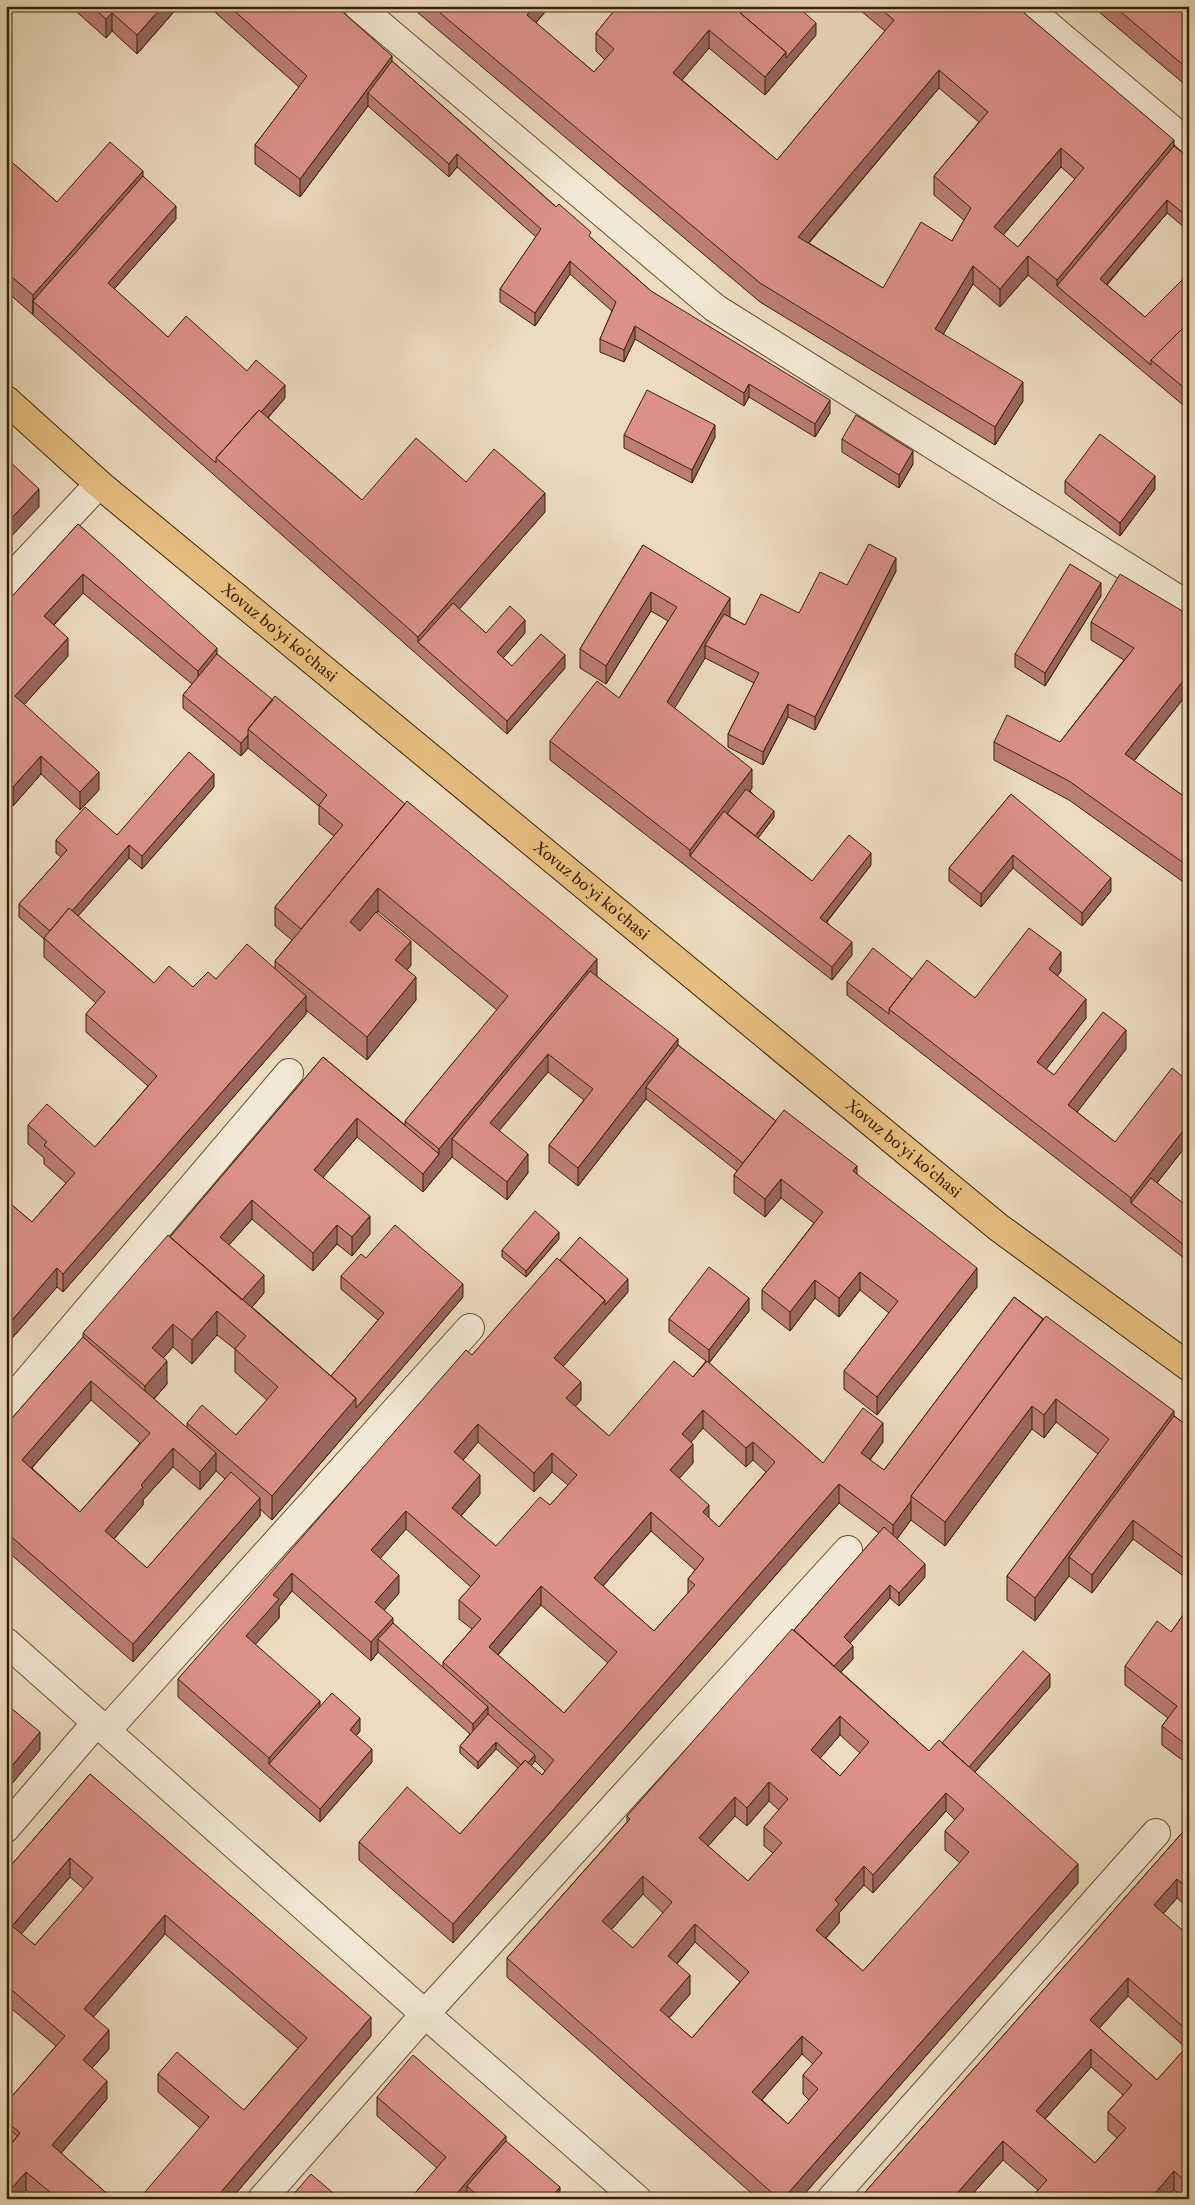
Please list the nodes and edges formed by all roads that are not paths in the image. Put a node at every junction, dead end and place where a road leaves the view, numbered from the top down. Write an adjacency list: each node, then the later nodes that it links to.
1 (358, 6): 7 (street)
2 (1025, 6): 3 (street)
3 (1189, 144)
4 (6, 400): 5 (main road, Xovuz bo‘yi ko'chasi)
5 (99, 484): 6 (street); 10 (main road, Xovuz bo‘yi ko'chasi)
6 (6, 583)
7 (1189, 606)
8 (289, 1073): 11 (street)
9 (470, 1328): 14 (street)
10 (1189, 1367)
11 (6, 1406)
12 (848, 1550): 17 (street)
13 (6, 1642): 14 (street)
14 (101, 1727): 15 (street); 17 (street)
15 (6, 1828)
16 (1156, 1833): 20 (street)
17 (425, 2014): 18 (street); 19 (street)
18 (262, 2199)
19 (636, 2199)
20 (831, 2199)

